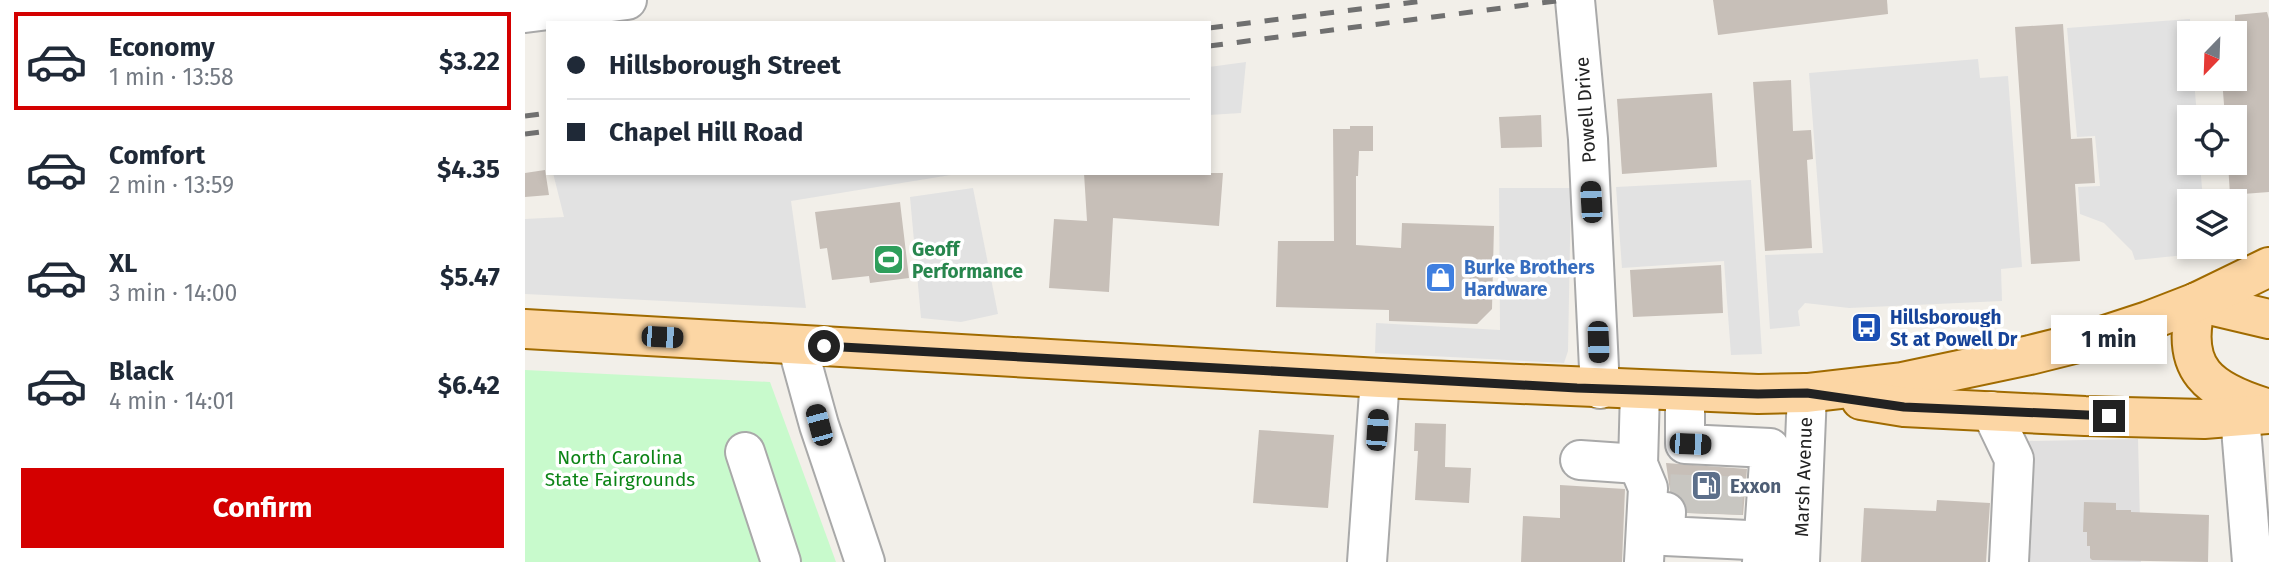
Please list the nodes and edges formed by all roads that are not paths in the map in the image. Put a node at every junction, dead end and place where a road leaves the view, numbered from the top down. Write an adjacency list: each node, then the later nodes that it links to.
1 (627, 0): 3 (street)
2 (1575, 0): 11 (street, Powell Drive)
3 (574, 4): 4 (street)
4 (525, 13)
5 (2269, 267): 6 (main road)
6 (2197, 302): 7 (main road); 14 (main road); 17 (main road)
7 (2269, 319)
8 (525, 329): 9 (main road)
9 (797, 345): 10 (main road); 26 (street)
10 (1380, 378): 11 (main road); 27 (street)
11 (1600, 389): 12 (main road)
12 (1640, 391): 13 (main road); 19 (street)
13 (1685, 393): 14 (main road); 19 (street)
14 (1807, 393): 15 (main road); 22 (street, Marsh Avenue)
15 (1991, 411): 16 (main road); 20 (street)
16 (2040, 413): 17 (main road); 20 (street)
17 (2259, 413): 30 (street)
18 (745, 452): 25 (street)
19 (1689, 456): 21 (street); 22 (street); 28 (street)
20 (2014, 459): 29 (street)
21 (1580, 460)
22 (1787, 461): 24 (street, Marsh Avenue)
23 (1697, 523): 24 (street)
24 (1782, 552)
25 (781, 562)
26 (865, 562)
27 (1367, 562)
28 (1644, 562)
29 (2009, 562)
30 (2252, 562)

